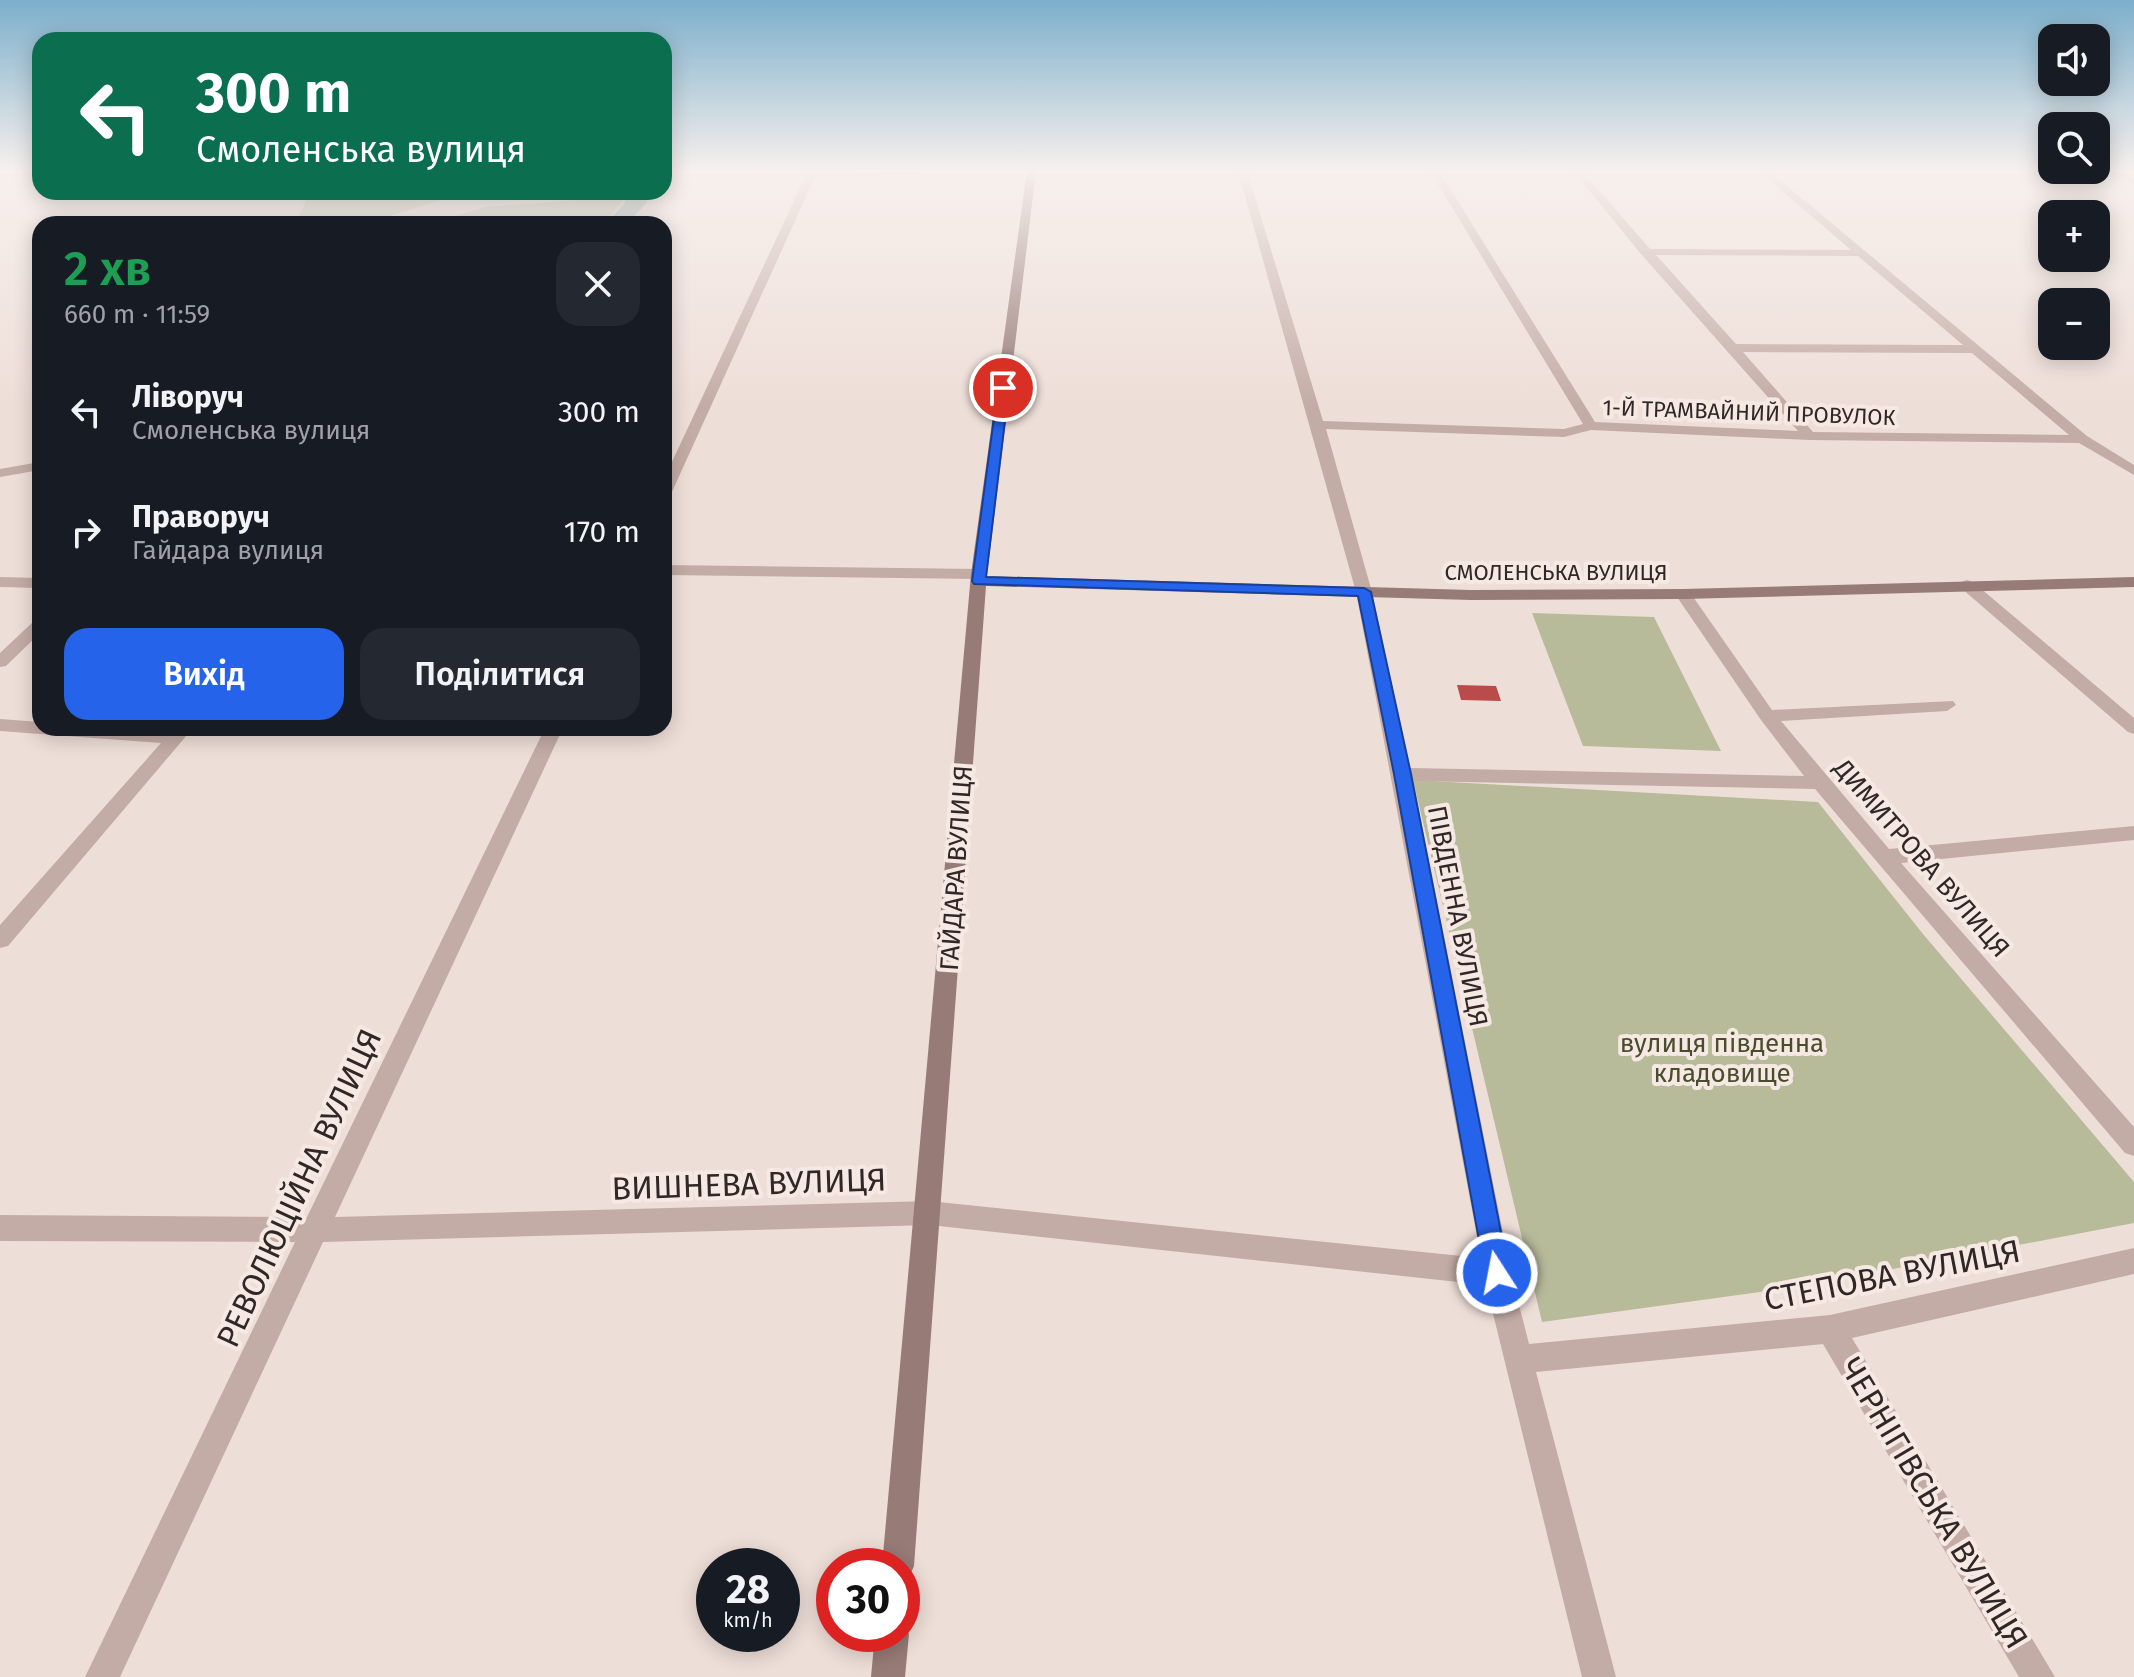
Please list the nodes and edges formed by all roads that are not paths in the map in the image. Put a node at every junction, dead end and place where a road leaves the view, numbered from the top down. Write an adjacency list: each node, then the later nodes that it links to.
1 (777, 249): 18 (street)
2 (1022, 249): 20 (street, ГАЙДАРА ВУЛИЦЯ)
3 (1265, 249): 11 (street, ПІВДЕННА ВУЛИЦЯ)
4 (1482, 249): 12 (street)
5 (1643, 249): 7 (street)
6 (1857, 249): 8 (street)
7 (1645, 252): 8 (street); 9 (street)
8 (1861, 253): 10 (street)
9 (1735, 348): 10 (street); 13 (street)
10 (1975, 349): 14 (street)
11 (1318, 425): 12 (street, 1-Й ТРАМВАЙНИЙ ПРОВУЛОК); 25 (street, ПІВДЕННА ВУЛИЦЯ)
12 (1591, 426): 13 (street, 1-Й ТРАМВАЙНИЙ ПРОВУЛОК)
13 (1809, 436): 14 (street, 1-Й ТРАМВАЙНИЙ ПРОВУЛОК)
14 (2082, 439): 16 (street)
15 (32, 467): 17 (street)
16 (2134, 471)
17 (0, 473)
18 (672, 477)
19 (672, 570): 20 (street)
20 (979, 577): 25 (street, СМОЛЕНСЬКА ВУЛИЦЯ); 42 (street, ГАЙДАРА ВУЛИЦЯ)
21 (0, 582): 23 (street)
22 (2134, 582): 24 (street, СМОЛЕНСЬКА ВУЛИЦЯ)
23 (32, 583)
24 (1967, 585): 26 (street, СМОЛЕНСЬКА ВУЛИЦЯ); 33 (street)
25 (1364, 592): 26 (street, СМОЛЕНСЬКА ВУЛИЦЯ); 36 (street, ПІВДЕННА ВУЛИЦЯ)
26 (1683, 594): 30 (street, ДИМИТРОВА ВУЛИЦЯ)
27 (32, 632): 28 (street)
28 (0, 662)
29 (1947, 705): 30 (street)
30 (1767, 716): 37 (street, ДИМИТРОВА ВУЛИЦЯ)
31 (0, 725): 32 (street)
32 (32, 727)
33 (2134, 728)
34 (177, 736): 40 (street)
35 (550, 736): 44 (street, РЕВОЛЮЦІЙНА ВУЛИЦЯ)
36 (1402, 774): 37 (street); 46 (street, ПІВДЕННА ВУЛИЦЯ)
37 (1820, 783): 39 (street, ДИМИТРОВА ВУЛИЦЯ)
38 (2134, 833): 39 (street)
39 (1881, 857): 41 (street, ДИМИТРОВА ВУЛИЦЯ)
40 (0, 940)
41 (2134, 1145)
42 (929, 1213): 44 (street, ВИШНЕВА ВУЛИЦЯ); 46 (street, ВИШНЕВА ВУЛИЦЯ); 49 (street, ГАЙДАРА ВУЛИЦЯ)
43 (0, 1228): 44 (street, ВИШНЕВА ВУЛИЦЯ)
44 (317, 1230): 51 (street, РЕВОЛЮЦІЙНА ВУЛИЦЯ)
45 (2134, 1261): 47 (street, СТЕПОВА ВУЛИЦЯ)
46 (1497, 1273): 48 (street, ПІВДЕННА ВУЛИЦЯ)
47 (1830, 1329): 48 (street, СТЕПОВА ВУЛИЦЯ); 54 (street, ЧЕРНІГІВСЬКА ВУЛИЦЯ)
48 (1518, 1359): 53 (street, ПІВДЕННА ВУЛИЦЯ)
49 (900, 1548)
50 (890, 1652): 52 (street)
51 (102, 1677)
52 (888, 1677)
53 (1599, 1677)
54 (2038, 1677)

